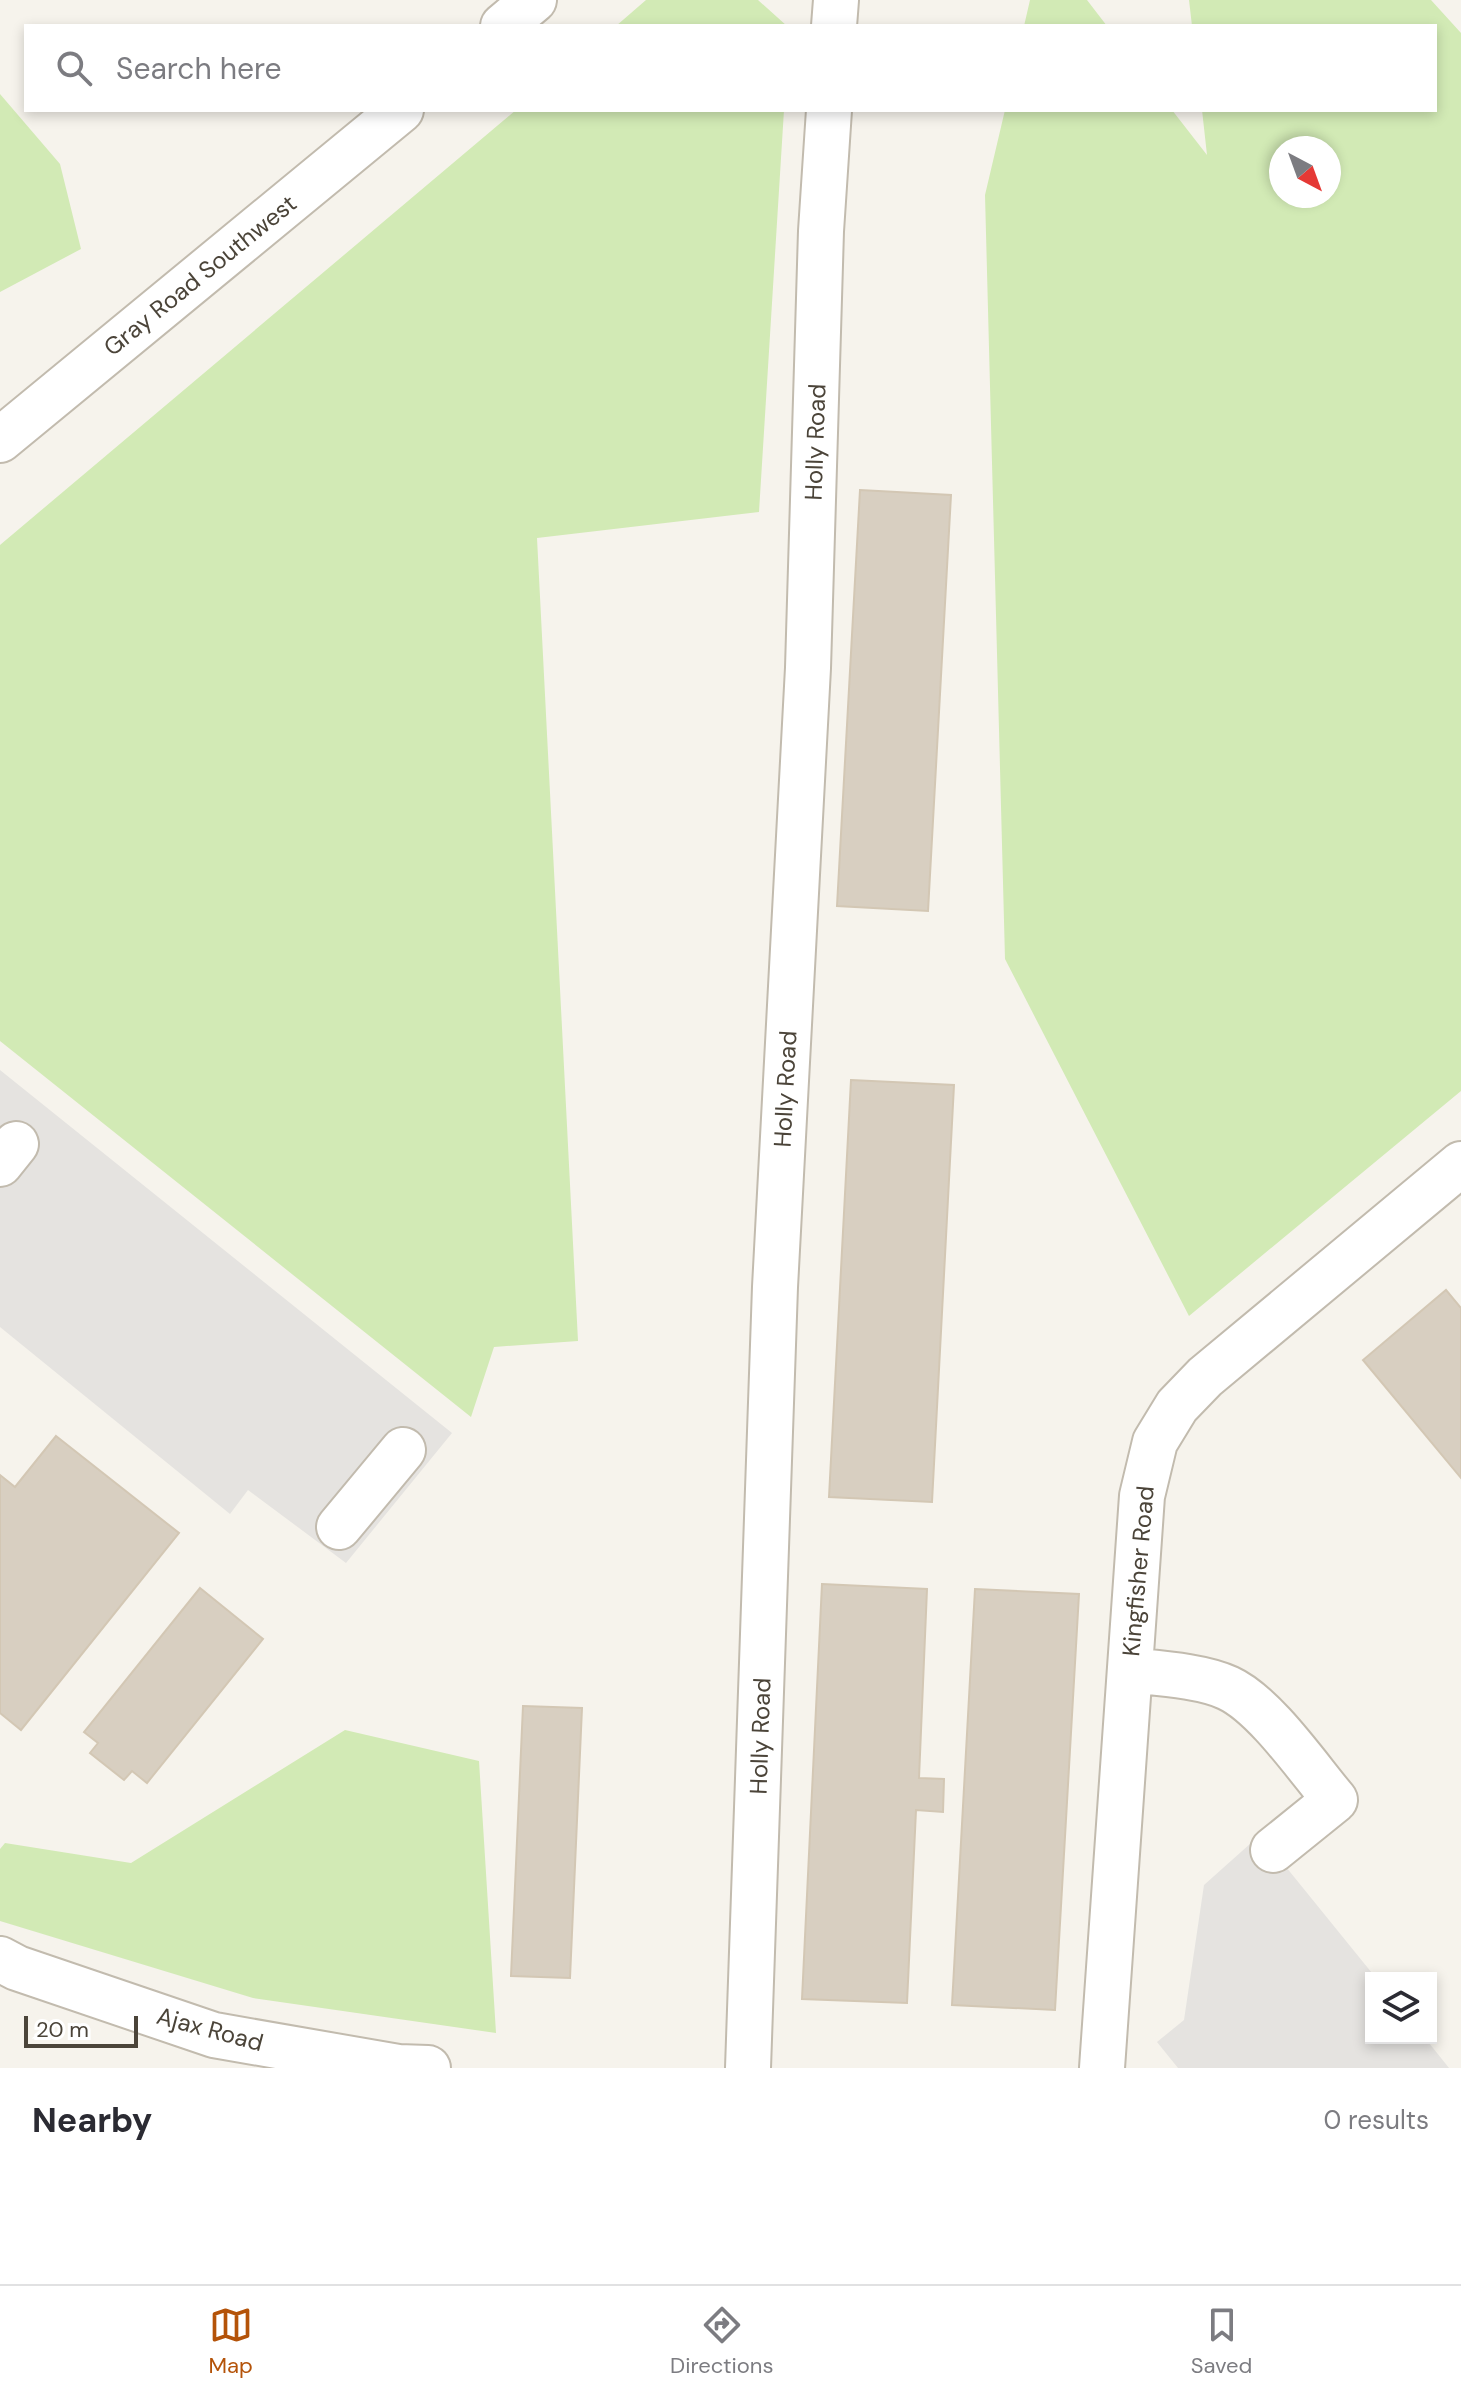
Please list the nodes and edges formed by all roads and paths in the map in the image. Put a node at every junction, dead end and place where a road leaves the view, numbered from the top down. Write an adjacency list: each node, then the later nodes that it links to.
1 (534, 0): 3 (street)
2 (836, 0): 4 (street)
3 (505, 24)
4 (834, 24)
5 (399, 112): 7 (street, Gray Road Southwest)
6 (829, 112): 15 (street, Holly Road)
7 (0, 440)
8 (1461, 1164): 11 (street, Kingfisher Road)
9 (403, 1450): 10 (street)
10 (339, 1527)
11 (1130, 1670): 12 (street); 16 (street, Kingfisher Road)
12 (1273, 1850)
13 (0, 1959): 14 (street, Ajax Road)
14 (428, 2068)
15 (748, 2068)
16 (1102, 2068)

